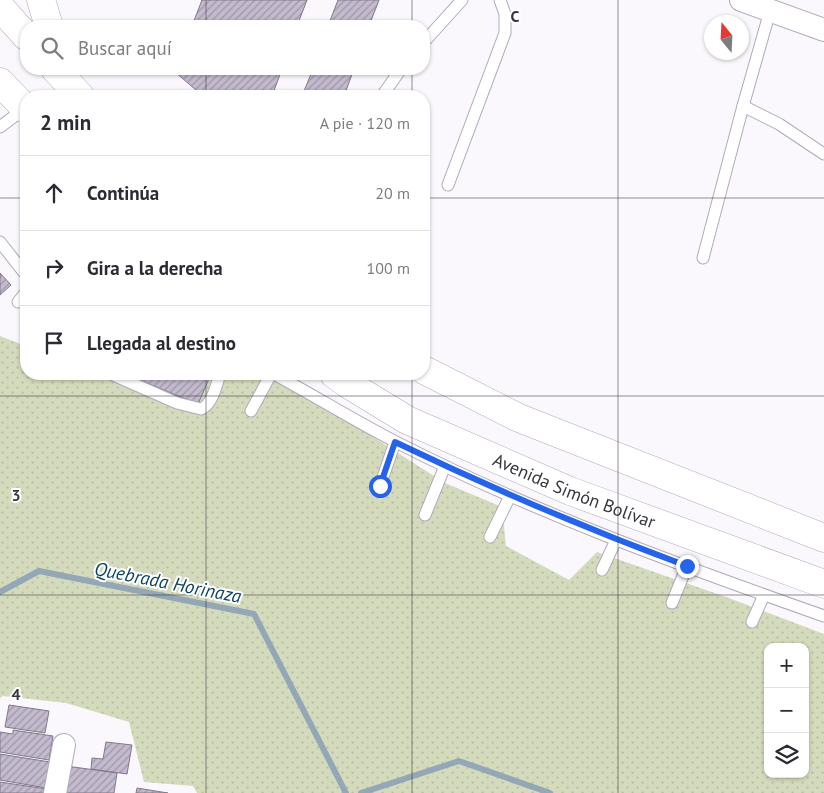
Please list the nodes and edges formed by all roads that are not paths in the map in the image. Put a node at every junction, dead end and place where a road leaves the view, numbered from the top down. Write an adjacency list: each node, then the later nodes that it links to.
1 (41, 0): 7 (highway)
2 (462, 0): 10 (lane)
3 (500, 0): 23 (lane)
4 (741, 0): 5 (street)
5 (772, 6): 9 (street); 19 (lane)
6 (0, 7): 8 (highway)
7 (47, 20)
8 (20, 29)
9 (824, 30)
10 (430, 35)
11 (61, 75): 15 (highway)
12 (71, 75): 16 (highway)
13 (397, 75): 17 (lane)
14 (0, 82): 18 (highway)
15 (75, 90)
16 (77, 90)
17 (386, 90)
18 (20, 103)
19 (743, 106): 22 (lane); 25 (lane)
20 (20, 113): 21 (lane)
21 (0, 127)
22 (824, 154)
23 (448, 185)
24 (0, 242): 26 (lane)
25 (703, 258)
26 (20, 267)
27 (20, 300): 28 (lane)
28 (18, 302)
29 (430, 373): 42 (highway)
30 (125, 380): 31 (lane)
31 (218, 380)
32 (269, 380): 35 (lane)
33 (283, 380): 36 (lane)
34 (342, 380): 46 (highway, Avenida Simón Bolívar)
35 (251, 411)
36 (395, 442): 37 (lane); 38 (lane)
37 (445, 466): 39 (lane); 40 (lane)
38 (380, 486)
39 (510, 496): 41 (lane); 43 (lane)
40 (425, 515)
41 (490, 537)
42 (824, 538)
43 (616, 540): 44 (lane); 45 (lane)
44 (687, 566): 47 (lane); 48 (lane)
45 (602, 570)
46 (824, 584)
47 (764, 595): 49 (lane); 50 (lane)
48 (672, 603)
49 (824, 616)
50 (752, 622)
51 (64, 745): 52 (street)
52 (55, 793)

